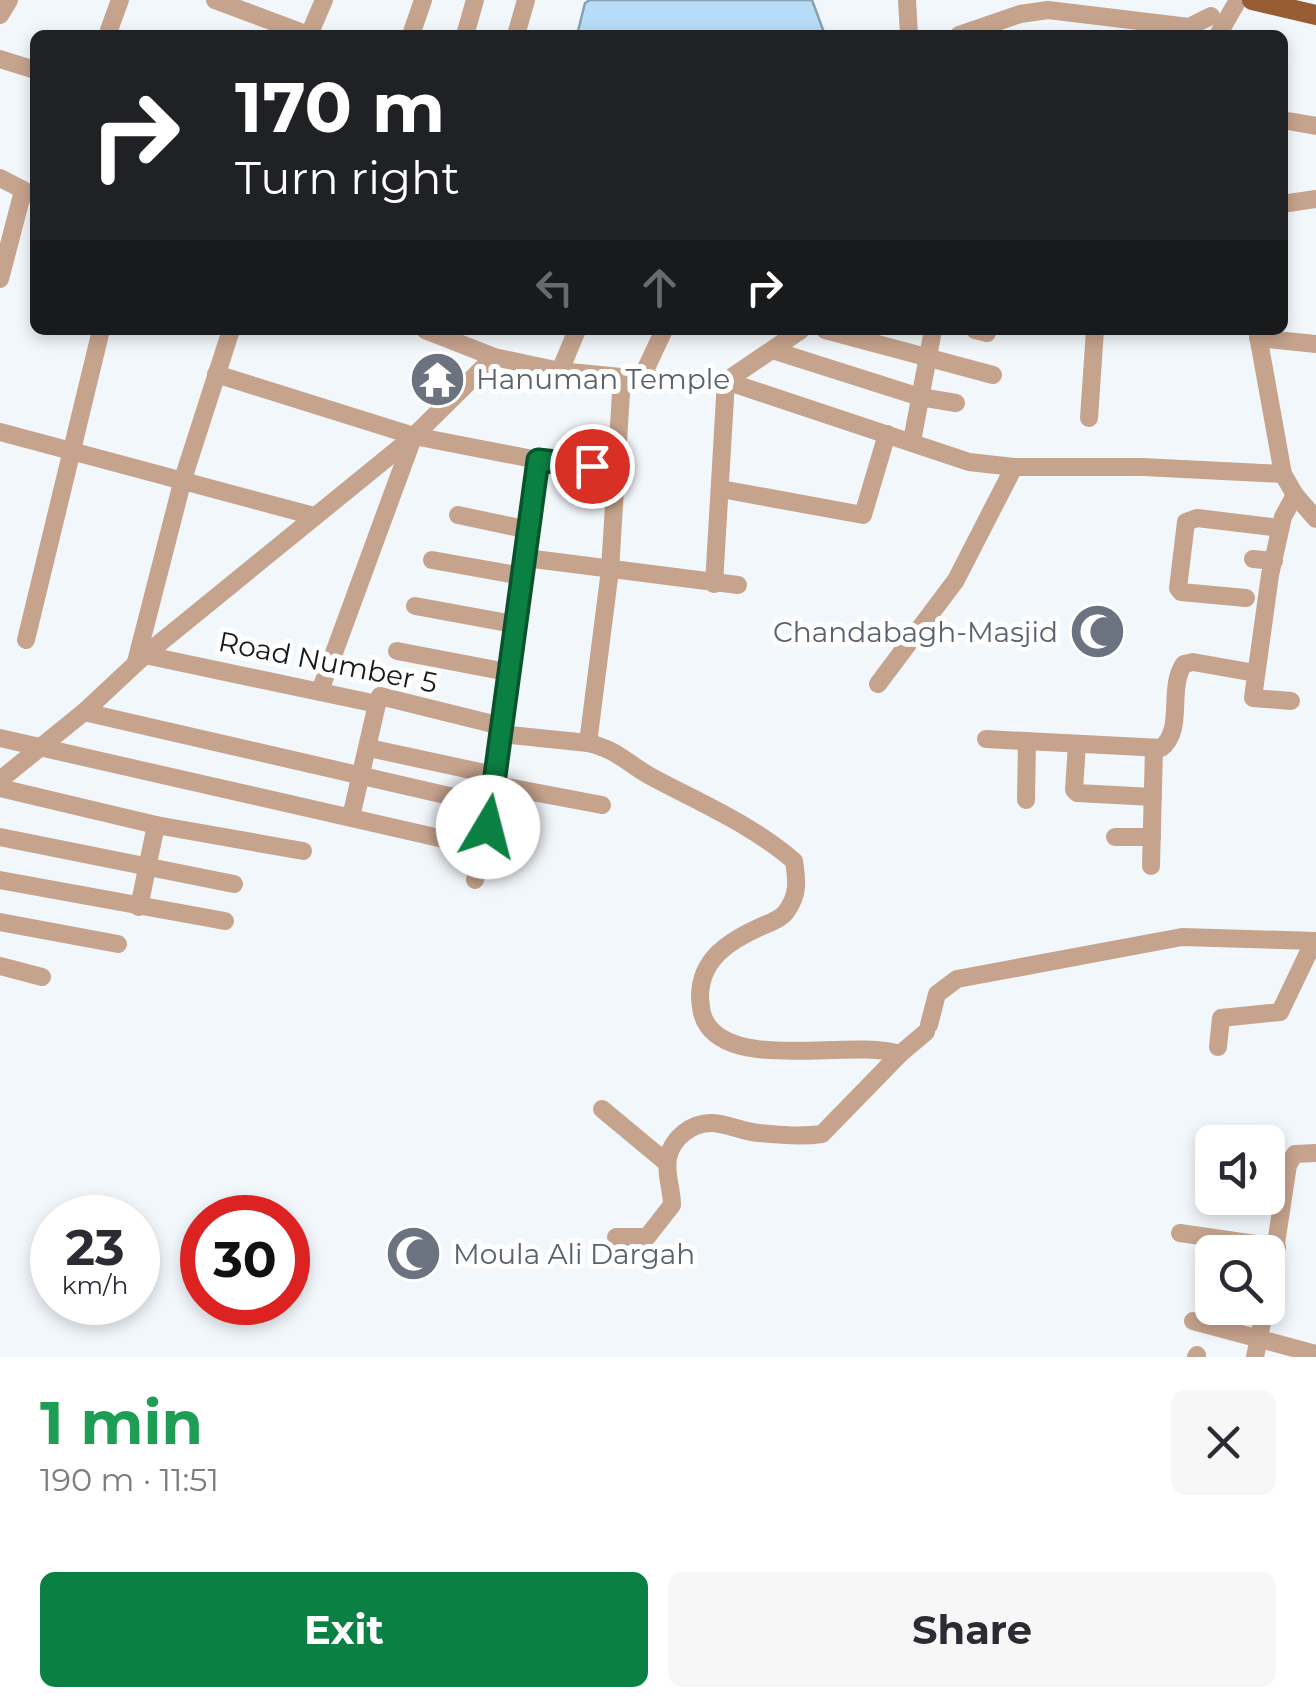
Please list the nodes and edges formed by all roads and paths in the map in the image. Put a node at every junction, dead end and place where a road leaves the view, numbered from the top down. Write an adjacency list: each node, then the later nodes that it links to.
1 (9, 0): 11 (street)
2 (120, 0): 14 (street)
3 (218, 0): 15 (street)
4 (324, 0): 16 (street)
5 (422, 0): 17 (street)
6 (475, 0): 18 (street)
7 (526, 0): 19 (street)
8 (906, 0): 20 (street)
9 (1238, 0): 13 (street)
10 (1252, 0): 12 (main road)
11 (0, 14)
12 (1316, 15)
13 (1213, 22): 21 (street)
14 (109, 30)
15 (296, 30)
16 (311, 30)
17 (413, 30)
18 (466, 30)
19 (517, 30)
20 (909, 30)
21 (974, 30)
22 (0, 59): 23 (street)
23 (30, 68)
24 (1288, 121): 25 (street)
25 (1316, 126)
26 (0, 178): 27 (street)
27 (29, 194): 30 (street)
28 (1316, 199): 29 (street)
29 (1288, 203)
30 (0, 279)
31 (100, 335): 58 (street)
32 (229, 335): 47 (street)
33 (437, 335): 44 (street)
34 (575, 335): 46 (street)
35 (661, 335): 49 (street)
36 (793, 335): 43 (street)
37 (843, 335): 45 (street)
38 (932, 335): 45 (street)
39 (1095, 335): 53 (street)
40 (1258, 335): 62 (street)
41 (1264, 335): 42 (street)
42 (1316, 344)
43 (772, 350): 50 (street); 51 (street)
44 (494, 358): 46 (street); 56 (street)
45 (928, 358): 48 (street); 51 (street)
46 (560, 371): 49 (street)
47 (216, 374): 56 (street); 63 (street)
48 (993, 375)
49 (632, 378): 50 (street); 61 (street)
50 (726, 382): 55 (street); 64 (street)
51 (920, 397): 52 (street); 57 (street)
52 (956, 403)
53 (1089, 418)
54 (0, 432): 58 (street)
55 (887, 434): 57 (street); 64 (street)
56 (414, 436): 59 (street); 67 (street); 87 (street)
57 (912, 441): 60 (street)
58 (72, 451): 63 (street); 81 (street)
59 (538, 460): 61 (street); 70 (street)
60 (1014, 467): 62 (street); 86 (street)
61 (618, 469): 75 (street)
62 (1283, 474): 65 (street)
63 (182, 479): 67 (street); 83 (street)
64 (722, 488): 76 (street)
65 (1296, 495): 68 (street); 69 (street)
66 (458, 514): 70 (street)
67 (314, 516): 83 (street)
68 (1316, 519)
69 (1280, 528): 73 (street); 78 (street)
70 (529, 530): 74 (street)
71 (1253, 559): 73 (street)
72 (432, 560): 74 (street)
73 (1274, 561): 85 (street)
74 (524, 567): 75 (street); 80 (street)
75 (610, 570): 76 (street); 95 (street)
76 (714, 584): 77 (street)
77 (738, 585)
78 (1246, 598)
79 (415, 606): 80 (street)
80 (514, 624): 84 (street)
81 (26, 640)
82 (397, 651): 84 (street)
83 (140, 658): 87 (street, Road Number 5); 90 (street)
84 (507, 672): 91 (street)
85 (1254, 673): 88 (street); 99 (street)
86 (878, 684)
87 (320, 691): 89 (street, Road Number 5)
88 (1291, 701)
89 (377, 704): 91 (street, Road Number 5); 98 (street)
90 (84, 712): 97 (street); 100 (street)
91 (500, 730): 95 (street); 102 (street)
92 (0, 738): 97 (street)
93 (986, 739): 94 (street)
94 (1026, 741): 96 (street); 105 (street)
95 (588, 743): 128 (street)
96 (1076, 744): 99 (street); 104 (street)
97 (43, 747): 101 (street); 108 (street)
98 (369, 748): 100 (street); 102 (street)
99 (1154, 748): 104 (street)
100 (362, 775): 107 (street); 108 (street)
101 (0, 780)
102 (495, 780): 106 (street); 107 (street)
103 (0, 788): 109 (street)
104 (1153, 797): 112 (street)
105 (1026, 800)
106 (602, 805)
107 (493, 806): 113 (street)
108 (351, 817): 113 (street)
109 (156, 826): 114 (street); 116 (street)
110 (0, 837): 116 (street)
111 (1115, 837): 112 (street)
112 (1152, 837): 115 (street)
113 (483, 848): 118 (street)
114 (304, 851)
115 (1151, 866)
116 (147, 869): 119 (street); 120 (street)
117 (0, 880): 120 (street)
118 (475, 880)
119 (234, 884)
120 (139, 907): 121 (street)
121 (226, 921)
122 (0, 922): 124 (street)
123 (1315, 941): 127 (street); 128 (street)
124 (118, 944)
125 (0, 966): 126 (street)
126 (42, 977)
127 (1218, 1047)
128 (900, 1054): 131 (street)
129 (602, 1109): 131 (street)
130 (1316, 1153): 133 (street)
131 (667, 1163): 135 (street)
132 (1180, 1234): 134 (street)
133 (1279, 1235)
134 (1195, 1236)
135 (616, 1237)
136 (1193, 1321): 137 (street)
137 (1257, 1349): 138 (street)
138 (1316, 1354)

